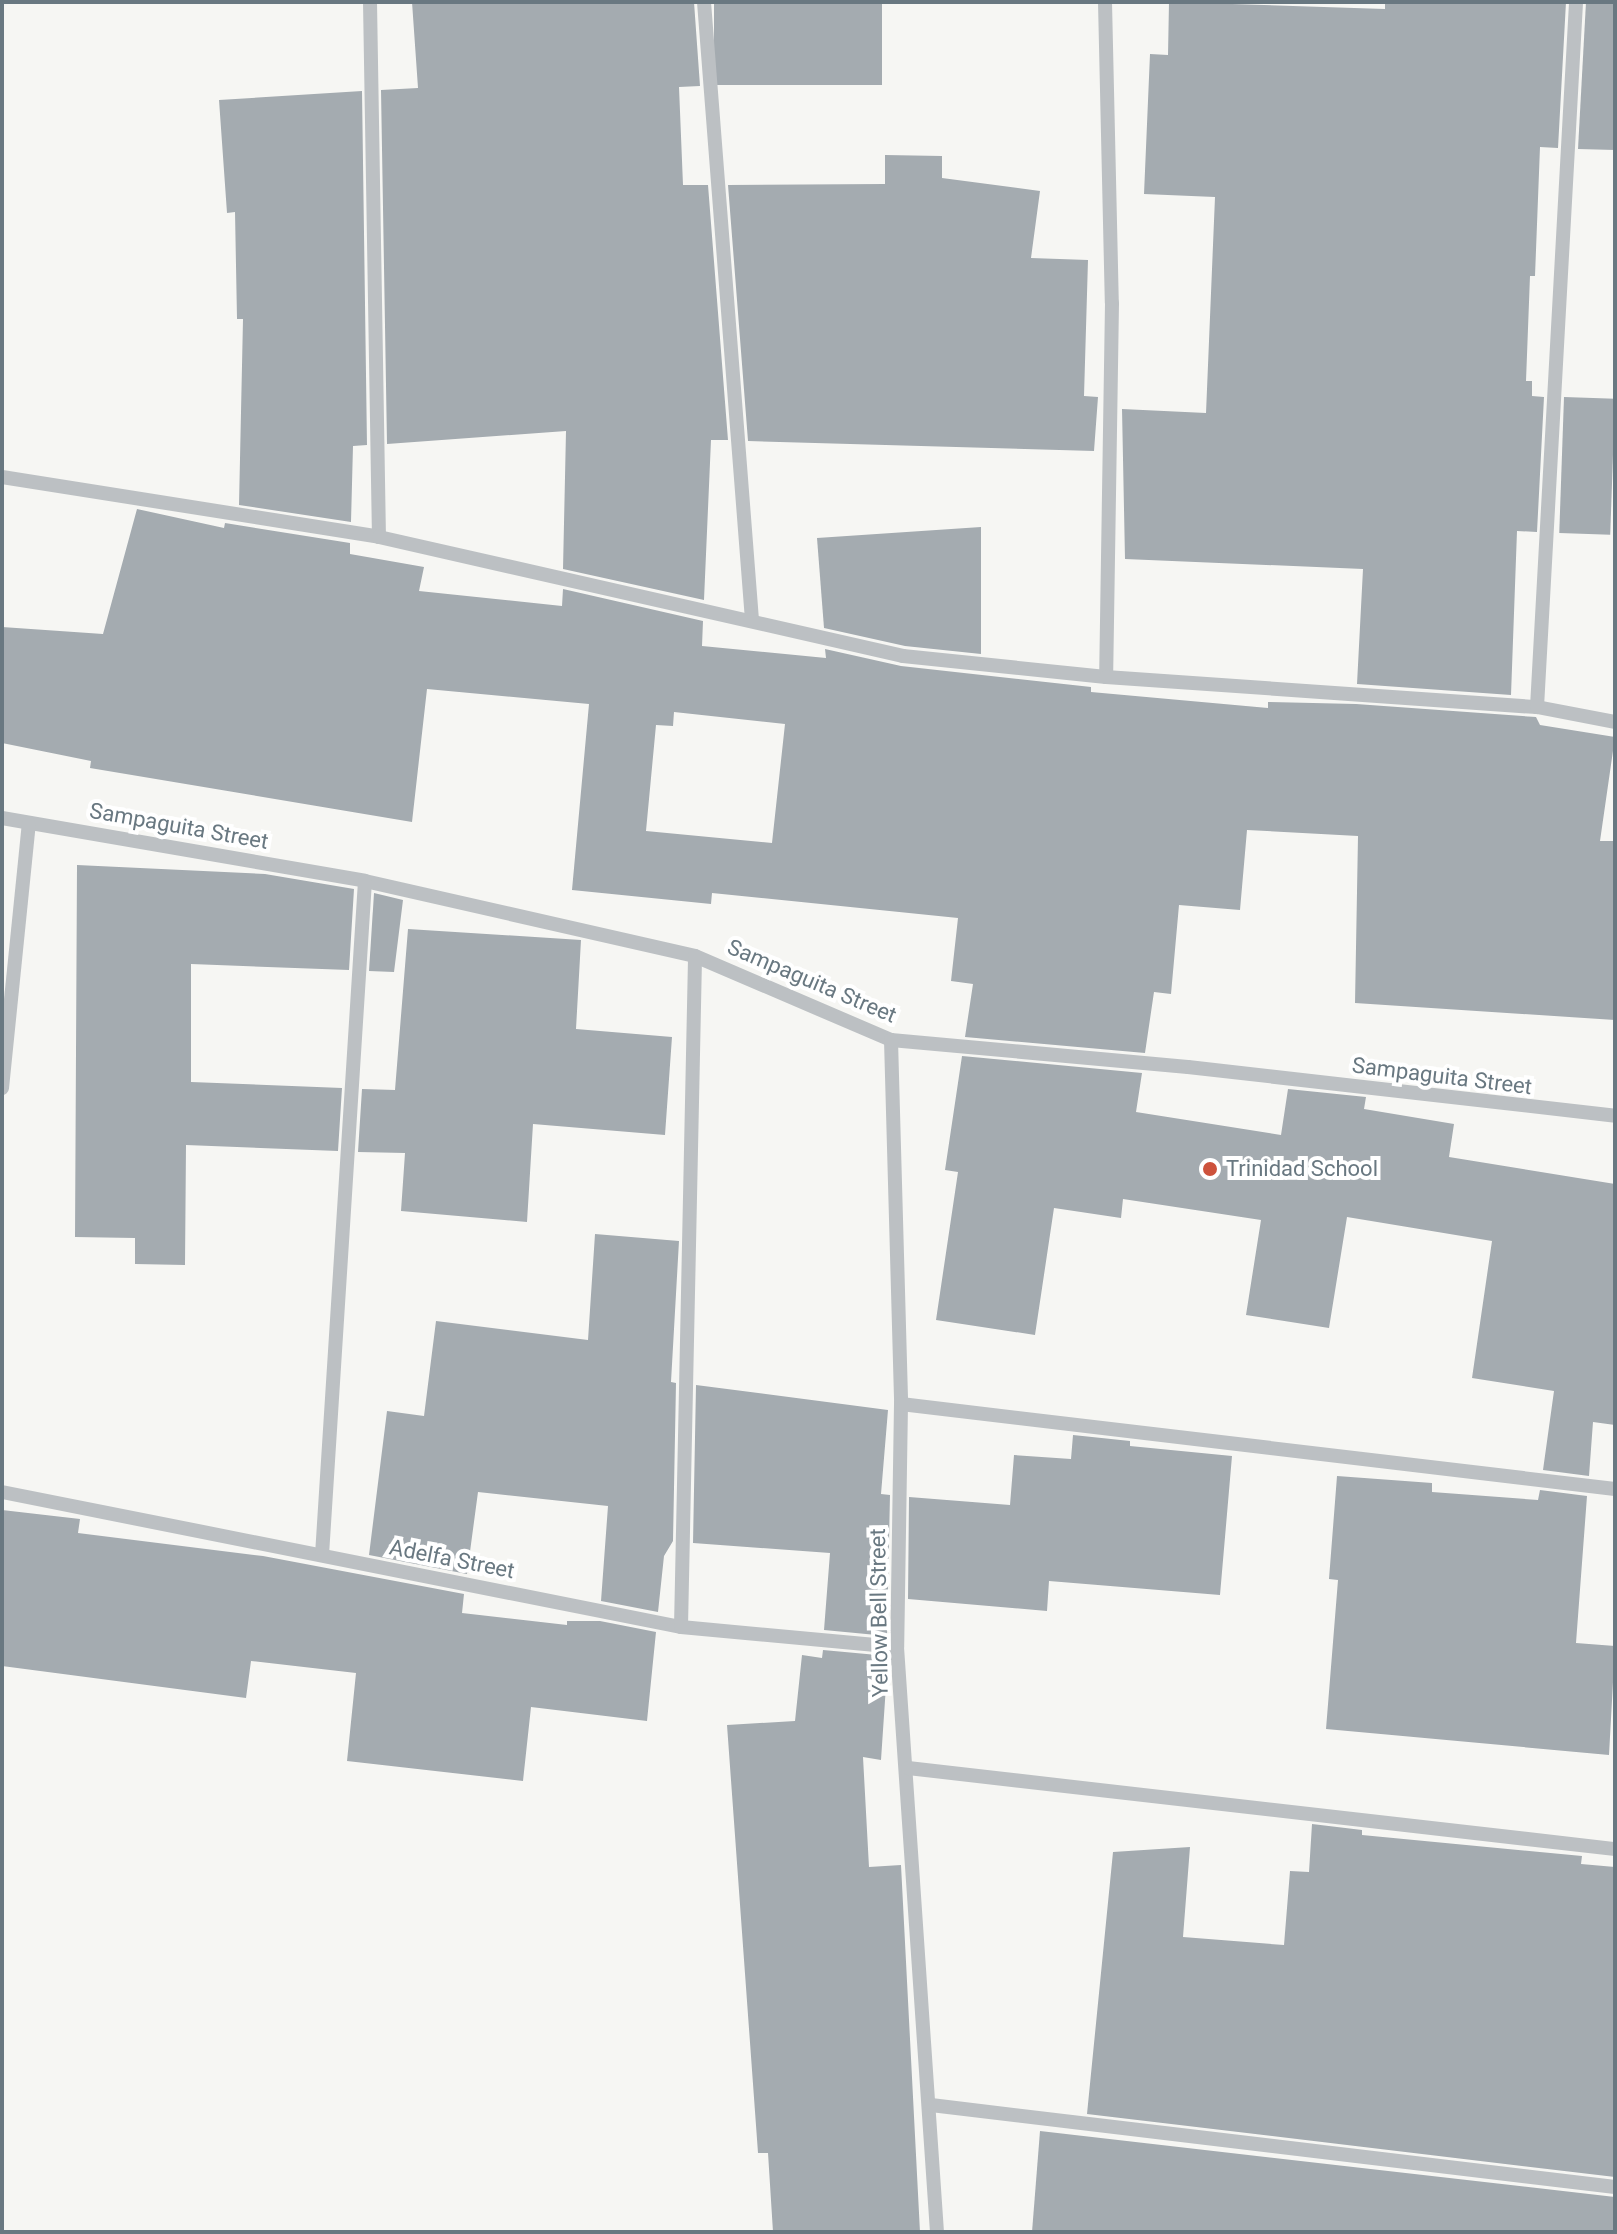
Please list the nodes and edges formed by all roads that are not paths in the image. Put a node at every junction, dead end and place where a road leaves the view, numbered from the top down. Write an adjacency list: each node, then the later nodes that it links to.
1 (370, 2): 6 (street)
2 (704, 2): 7 (street)
3 (1105, 2): 8 (street)
4 (1576, 2): 9 (street)
5 (2, 477): 6 (street)
6 (379, 537): 7 (street)
7 (752, 620): 8 (street)
8 (1106, 677): 9 (street)
9 (1537, 707): 10 (street)
10 (1615, 722)
11 (2, 818): 12 (street, Sampaguita Street)
12 (29, 823): 13 (street, Sampaguita Street); 16 (street)
13 (365, 881): 14 (street, Sampaguita Street); 21 (street)
14 (695, 956): 15 (street, Sampaguita Street); 22 (street)
15 (891, 1040): 17 (street, Sampaguita Street); 18 (street, Yellow Bell Street)
16 (2, 1088)
17 (1615, 1116)
18 (901, 1404): 19 (street); 23 (street, Yellow Bell Street)
19 (1615, 1489)
20 (2, 1492): 21 (street, Adelfa Street)
21 (322, 1555): 22 (street, Adelfa Street)
22 (681, 1627): 23 (street, Adelfa Street)
23 (897, 1647): 24 (street, Yellow Bell Street)
24 (908, 1768): 25 (street); 26 (street, Yellow Bell Street)
25 (1615, 1849)
26 (931, 2105): 27 (street); 28 (street, Yellow Bell Street)
27 (1615, 2187)
28 (937, 2232)

